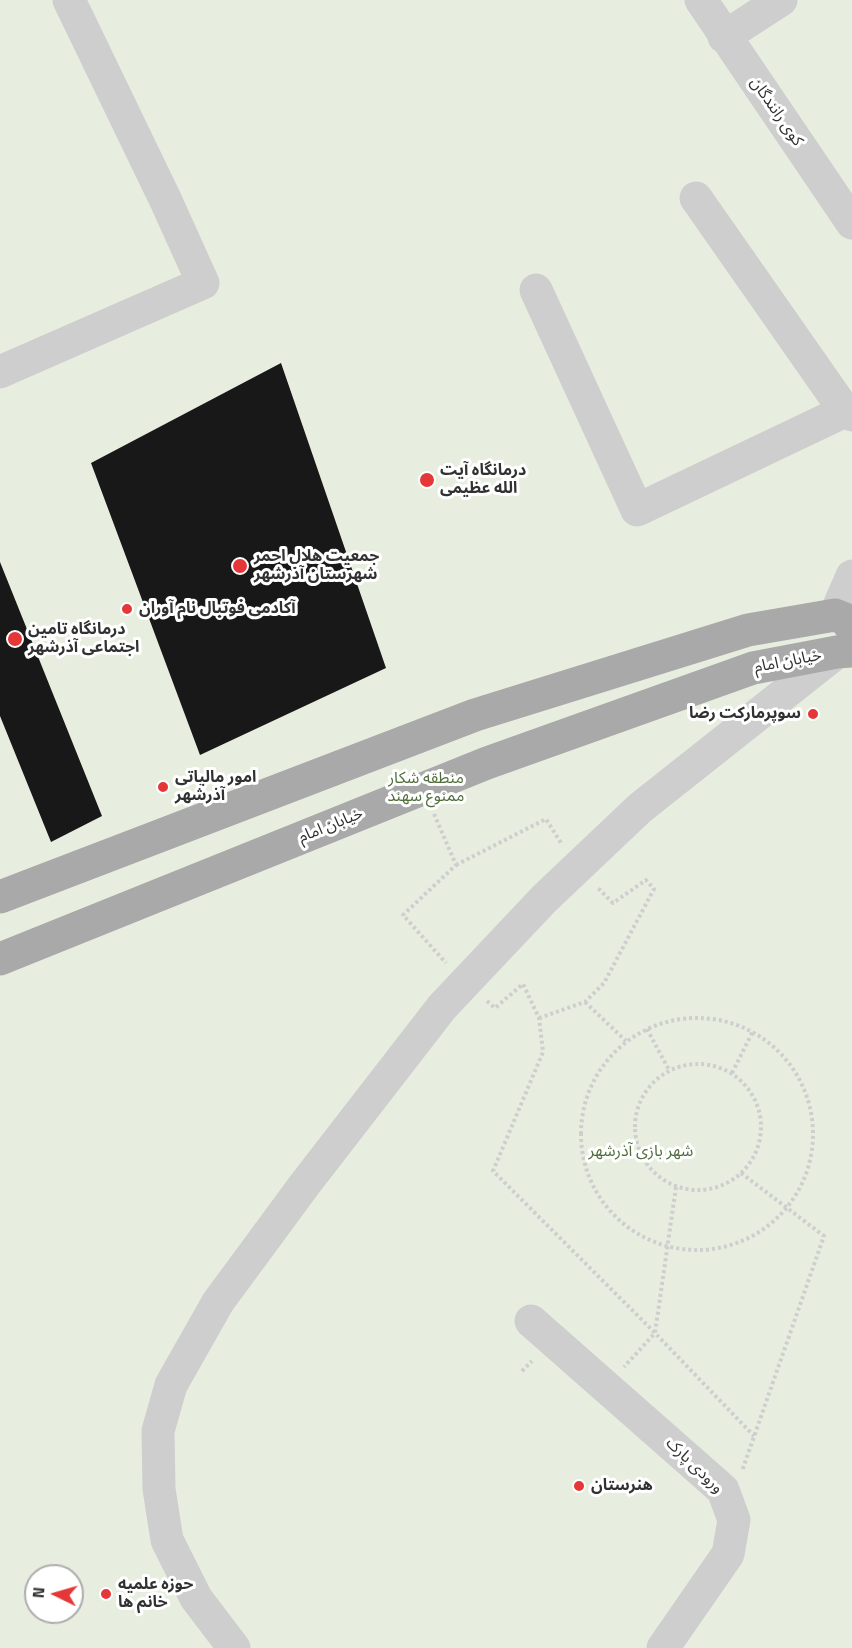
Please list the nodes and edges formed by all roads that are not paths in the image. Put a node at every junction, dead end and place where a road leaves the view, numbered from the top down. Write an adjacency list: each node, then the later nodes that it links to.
1 (69, 0): 8 (street)
2 (701, 0): 4 (street, کوی رانندگان)
3 (781, 0): 4 (street)
4 (724, 37): 6 (street, کوی رانندگان)
5 (696, 198): 9 (street)
6 (852, 222)
7 (536, 290): 9 (street)
8 (0, 372)
9 (848, 413)
10 (852, 576): 11 (street)
11 (847, 633): 12 (main road, خیابان امام); 13 (street); 14 (main road)
12 (753, 668): 13 (street); 15 (main road, خیابان امام)
13 (770, 706): 17 (street)
14 (0, 897)
15 (0, 959)
16 (531, 1321): 18 (street, ورودی پارک)
17 (234, 1648)
18 (663, 1648)

